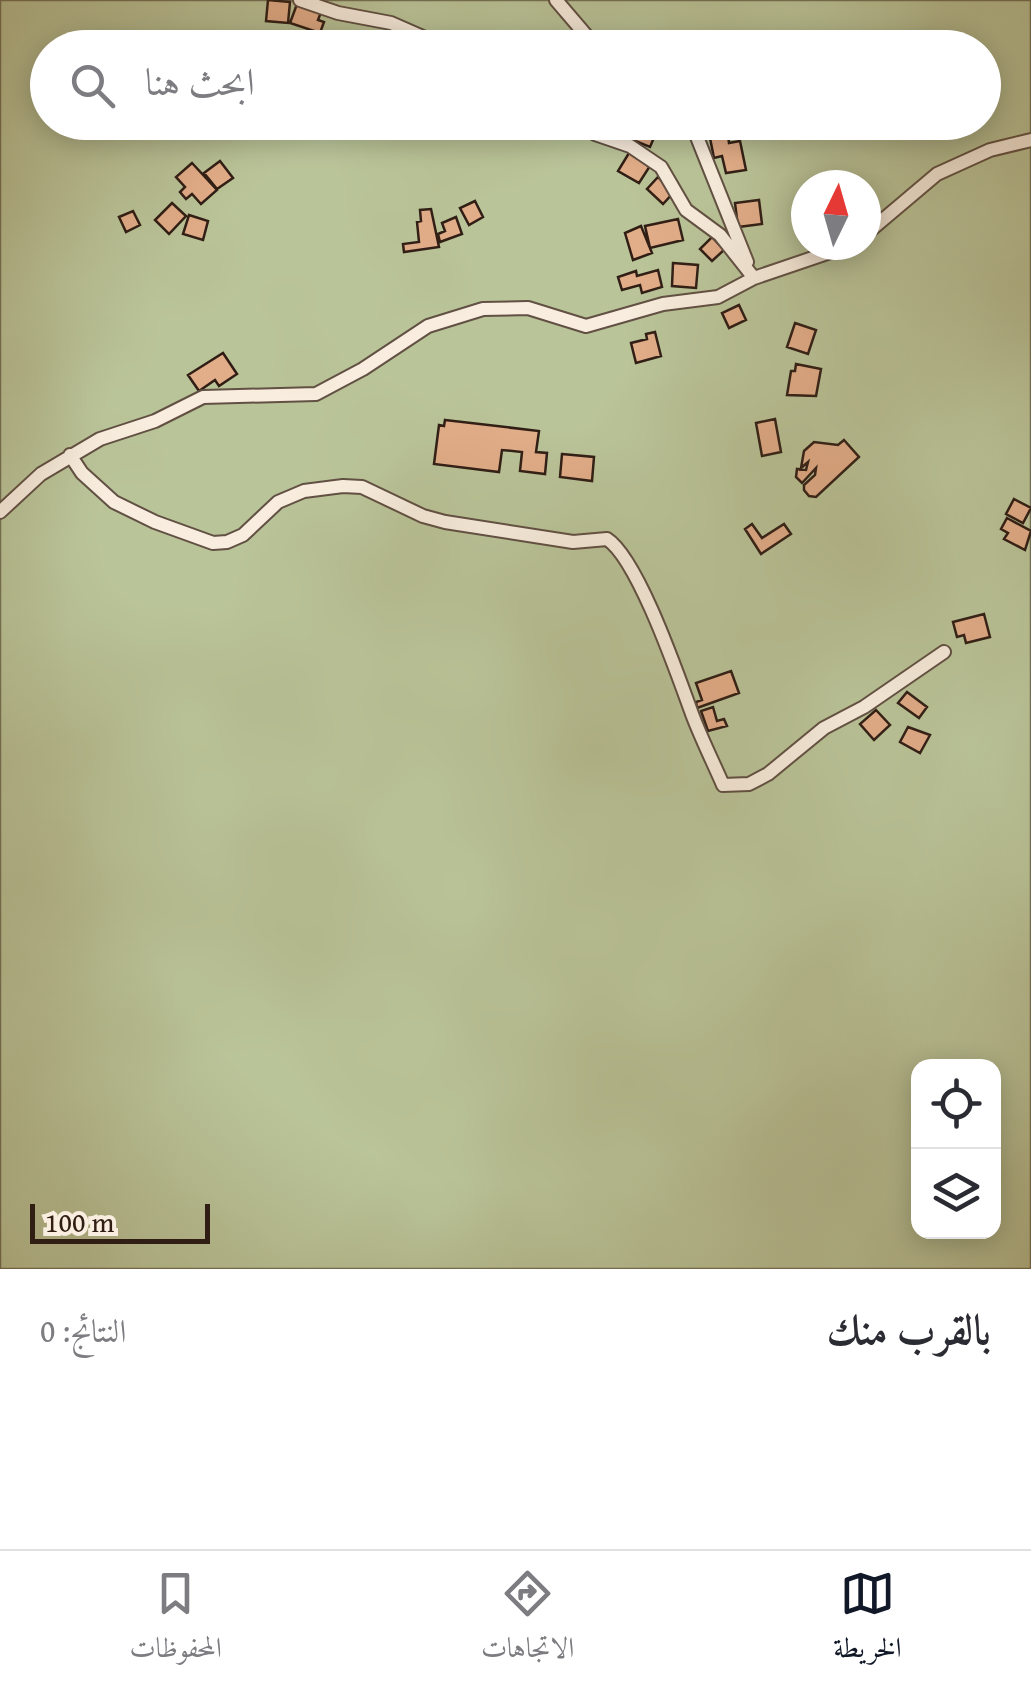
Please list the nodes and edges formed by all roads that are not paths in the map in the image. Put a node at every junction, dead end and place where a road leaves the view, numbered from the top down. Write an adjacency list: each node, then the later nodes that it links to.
1 (300, 0): 3 (street)
2 (556, 0): 4 (street)
3 (407, 30)
4 (582, 30)
5 (612, 140): 10 (street)
6 (698, 140): 10 (street)
7 (1031, 140): 8 (street)
8 (881, 221)
9 (807, 260): 10 (street)
10 (754, 278): 11 (street)
11 (70, 455): 12 (street); 13 (street)
12 (0, 512)
13 (944, 652)

